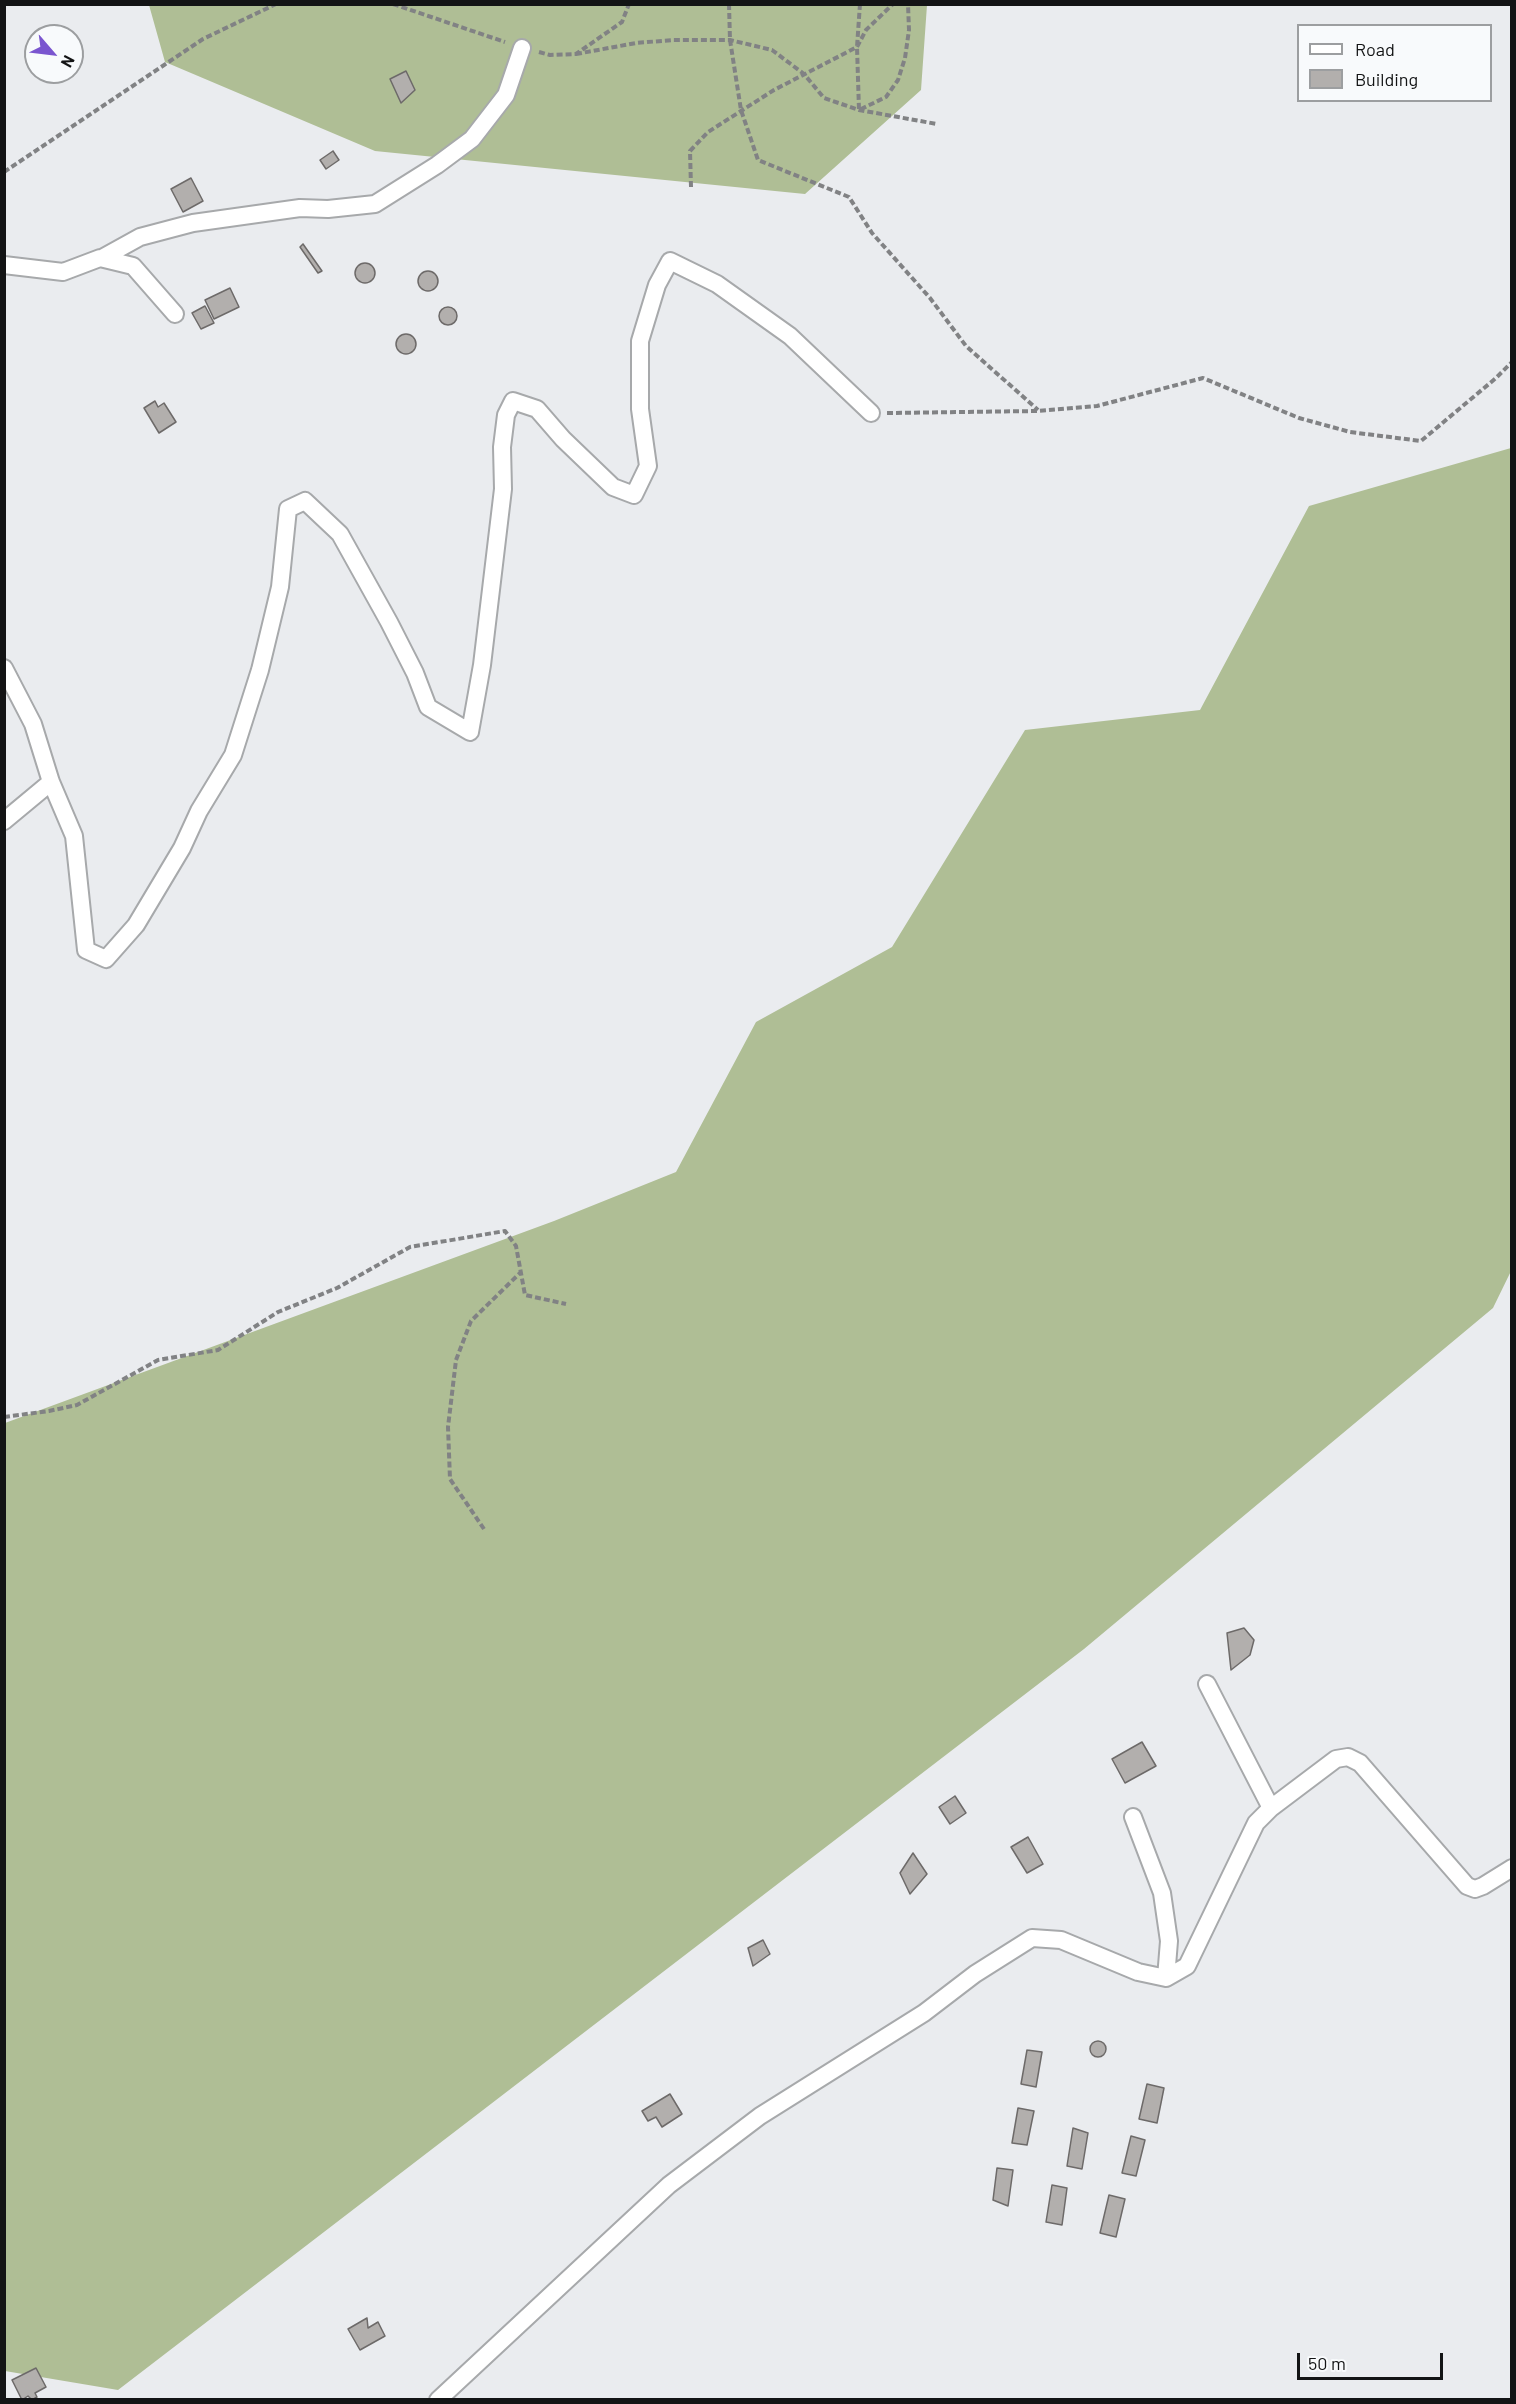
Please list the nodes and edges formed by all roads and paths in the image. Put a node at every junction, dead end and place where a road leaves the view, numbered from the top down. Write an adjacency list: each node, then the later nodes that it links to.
1 (276, 4): 14 (path)
2 (729, 4): 6 (path)
3 (860, 4): 7 (path)
4 (893, 4): 7 (path)
5 (908, 4): 11 (path)
6 (730, 40): 9 (path); 10 (path); 12 (path)
7 (857, 47): 10 (path); 11 (path)
8 (522, 48): 16 (street)
9 (576, 54)
10 (804, 74): 11 (path); 12 (path)
11 (859, 110): 13 (path)
12 (741, 111): 15 (path); 20 (path)
13 (937, 124)
14 (4, 172)
15 (691, 187)
16 (102, 258): 17 (street); 18 (street)
17 (4, 265)
18 (175, 315)
19 (1512, 362): 20 (path)
20 (1038, 411): 21 (path)
21 (872, 413): 23 (street)
22 (4, 668): 23 (street)
23 (51, 782): 24 (street)
24 (4, 821)
25 (521, 1272): 26 (path); 27 (path); 28 (path)
26 (566, 1304)
27 (4, 1417)
28 (484, 1529)
29 (1207, 1684): 30 (street)
30 (1271, 1808): 32 (street); 33 (street)
31 (1133, 1817): 33 (street)
32 (1512, 1868)
33 (1166, 1978): 34 (street)
34 (438, 2400)

